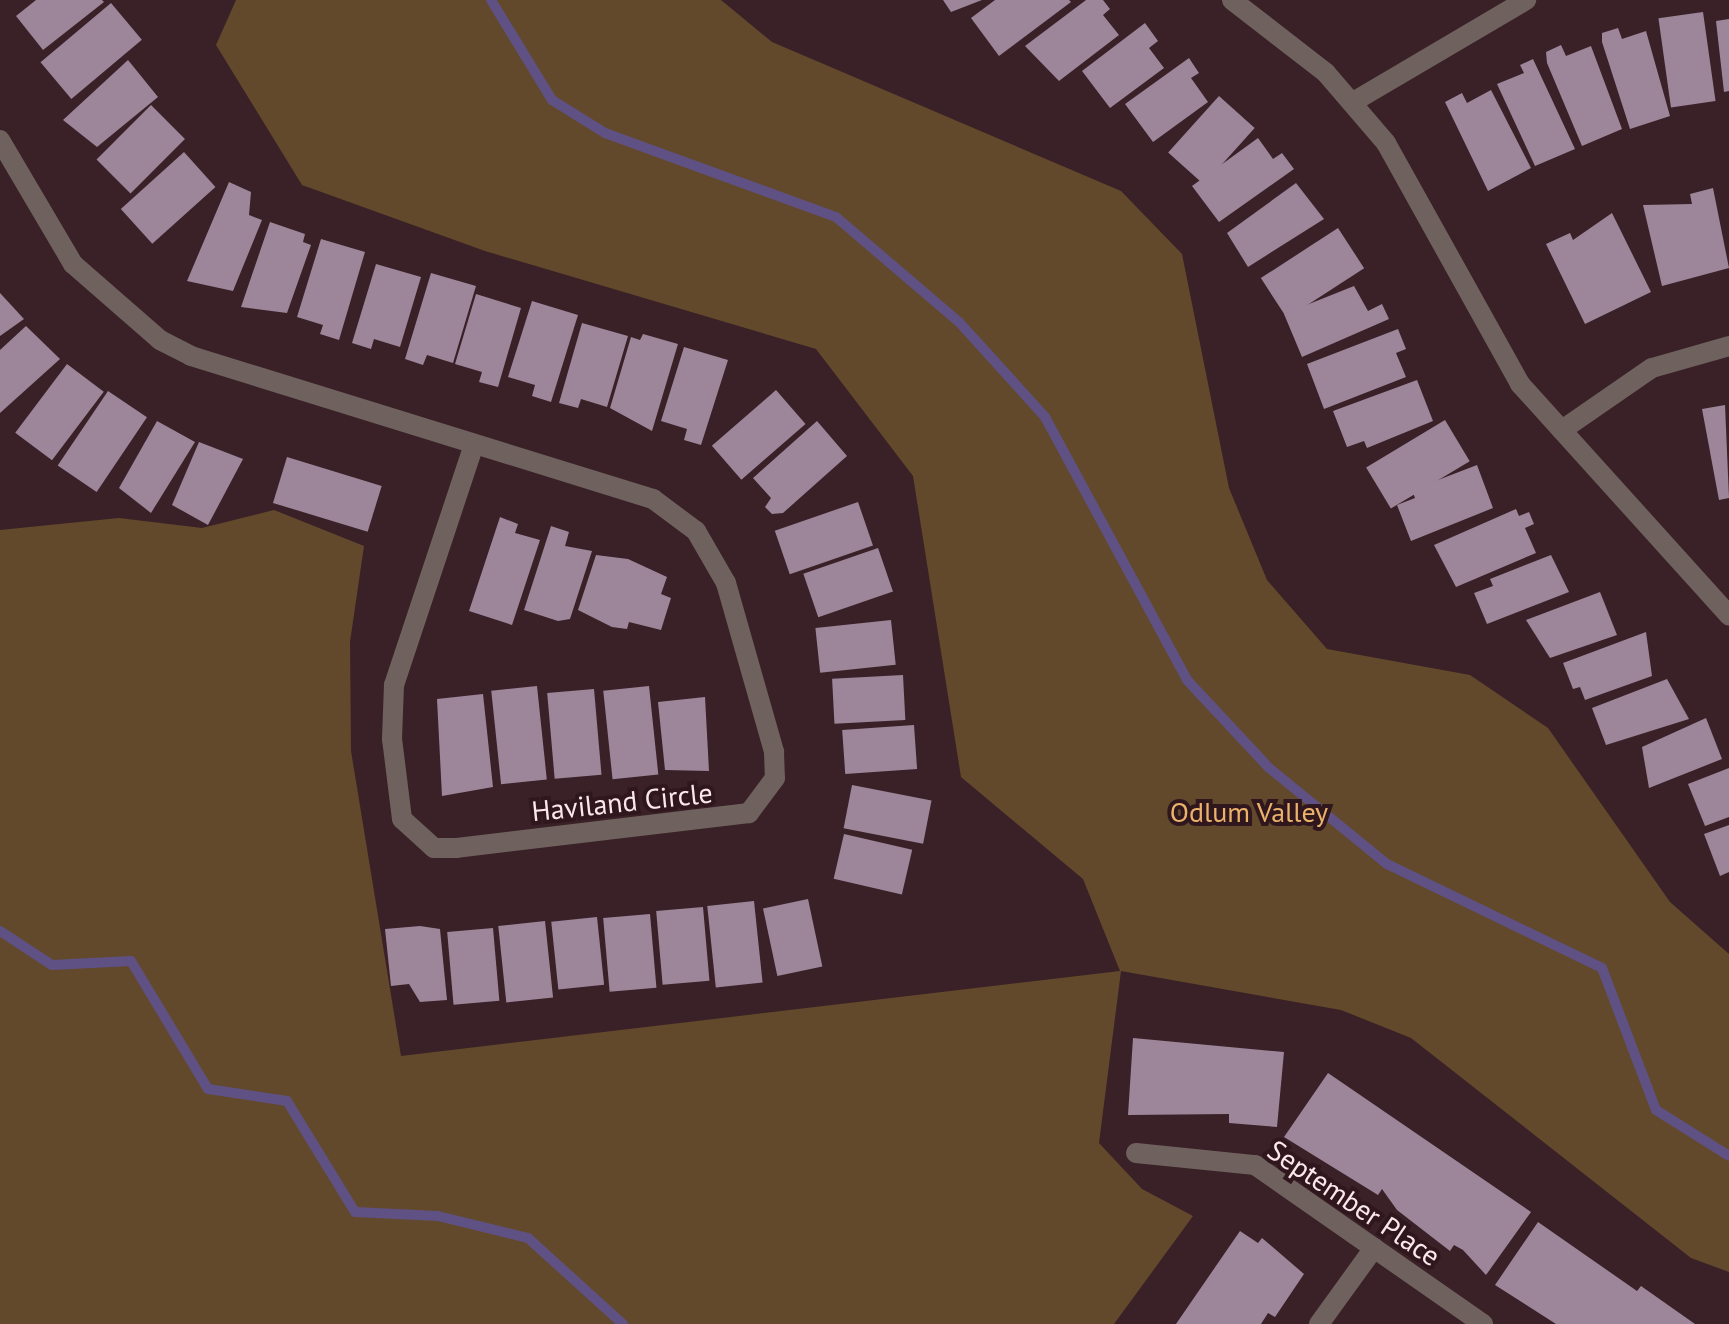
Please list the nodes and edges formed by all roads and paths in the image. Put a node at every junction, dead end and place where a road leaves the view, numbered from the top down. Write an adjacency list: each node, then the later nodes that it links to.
1 (1232, 0): 3 (street)
2 (1526, 0): 3 (street)
3 (1353, 102): 6 (street)
4 (0, 140): 7 (street, Haviland Circle)
5 (1729, 346): 6 (street)
6 (1562, 430): 8 (street)
7 (474, 445): 7 (street, Haviland Circle)
8 (1729, 615)
9 (1136, 1153): 10 (street, September Place)
10 (1374, 1248): 11 (street); 12 (street, September Place)
11 (1319, 1324)
12 (1483, 1324)

